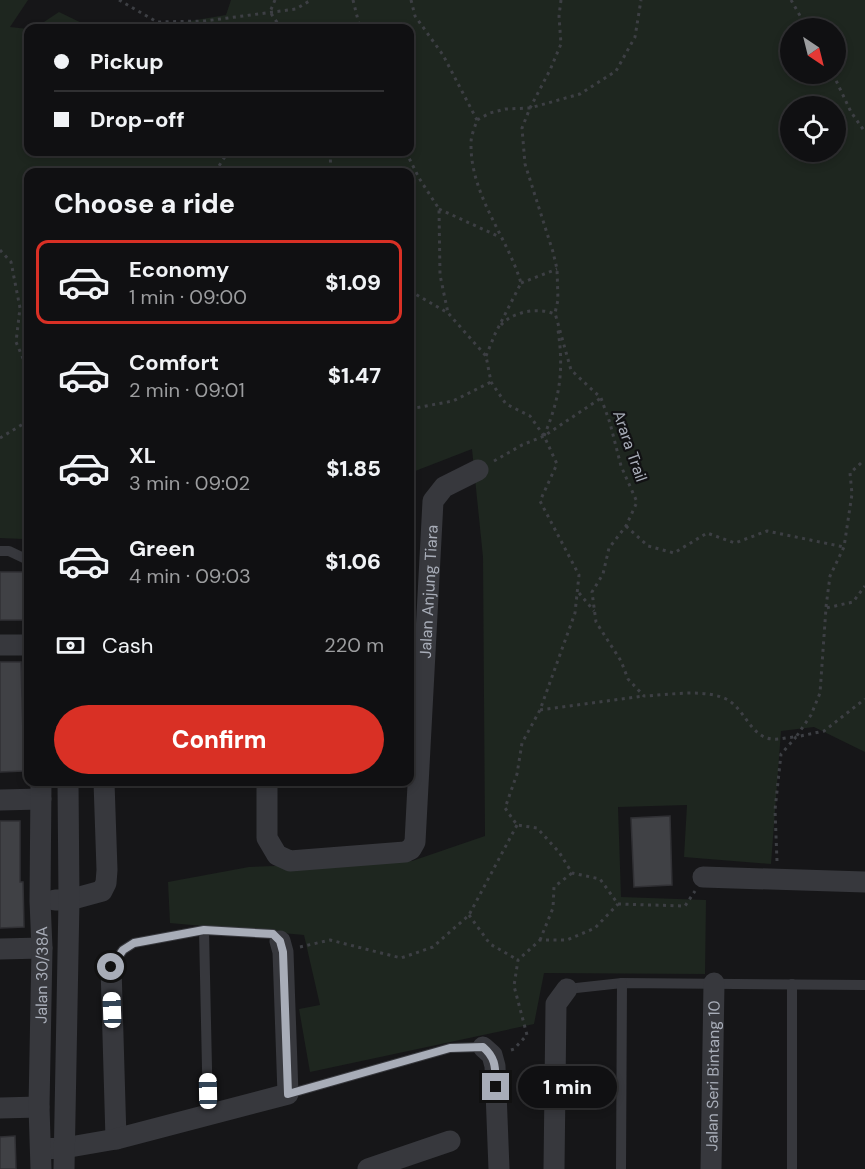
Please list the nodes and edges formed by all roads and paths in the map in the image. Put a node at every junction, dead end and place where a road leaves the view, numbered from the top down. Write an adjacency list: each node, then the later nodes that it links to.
1 (119, 0): 9 (path)
2 (275, 0): 9 (path)
3 (311, 0): 9 (path)
4 (353, 0): 12 (path)
5 (411, 0): 15 (path)
6 (561, 0): 14 (path, Arara Trail)
7 (641, 0): 14 (path)
8 (791, 0): 10 (path)
9 (270, 12): 11 (path)
10 (801, 18)
11 (278, 24)
12 (359, 24)
13 (837, 84): 16 (path)
14 (530, 108): 15 (path); 21 (path, Arara Trail)
15 (477, 120): 19 (path)
16 (865, 132)
17 (414, 169): 18 (path)
18 (440, 209): 19 (path); 24 (path)
19 (500, 237): 22 (path)
20 (0, 250): 28 (path)
21 (557, 269): 22 (path); 25 (path, Arara Trail)
22 (521, 283): 26 (path)
23 (414, 293): 24 (path)
24 (448, 313): 27 (path)
25 (555, 313): 26 (path); 30 (path, Arara Trail); 33 (path)
26 (495, 334): 27 (path)
27 (486, 356): 29 (path)
28 (24, 361)
29 (490, 382): 31 (path); 33 (path)
30 (600, 398): 33 (path); 37 (path, Arara Trail)
31 (414, 407)
32 (24, 423): 34 (path)
33 (544, 436): 36 (path); 42 (path)
34 (0, 438)
35 (865, 462): 38 (path)
36 (478, 470): 53 (street, Jalan Anjung Tiara)
37 (626, 526): 38 (path); 44 (path, Arara Trail)
38 (844, 547): 43 (path)
39 (0, 551): 40 (lane)
40 (24, 558)
41 (865, 586): 43 (path)
42 (578, 592): 44 (path); 49 (path)
43 (826, 608): 50 (path)
44 (595, 612): 47 (path, Arara Trail)
45 (0, 645): 46 (street)
46 (24, 645)
47 (644, 696): 49 (path); 50 (path)
48 (865, 699): 50 (path)
49 (540, 710): 56 (path)
50 (796, 736): 59 (path)
51 (68, 786): 61 (street, Jalan 30/38A)
52 (105, 786): 61 (street)
53 (267, 786)
54 (41, 790): 55 (street); 62 (street, Jalan 30/38A)
55 (0, 800)
56 (517, 825): 57 (path); 64 (path)
57 (572, 873): 63 (path); 66 (path)
58 (703, 877): 59 (street); 63 (path)
59 (777, 880): 60 (street)
60 (865, 882)
61 (69, 900): 62 (street); 85 (street, Jalan 30/38A)
62 (40, 901): 68 (street, Jalan 30/38A)
63 (618, 904): 66 (path)
64 (469, 915): 67 (path); 70 (path)
65 (204, 930): 67 (lane); 71 (lane); 81 (lane)
66 (540, 940): 70 (path)
67 (282, 946): 78 (street)
68 (42, 948): 69 (street); 79 (street, Jalan 30/38A)
69 (0, 949)
70 (518, 960): 77 (path)
71 (111, 967): 82 (street)
72 (622, 982): 73 (lane); 76 (lane); 89 (lane)
73 (714, 983): 74 (lane); 90 (street, Jalan Seri Bintang 10)
74 (792, 984): 75 (lane); 91 (lane)
75 (865, 985)
76 (567, 989): 88 (street)
77 (487, 1051): 78 (lane); 87 (street)
78 (288, 1094): 81 (street)
79 (39, 1107): 80 (street); 84 (street, Jalan 30/38A)
80 (0, 1108)
81 (208, 1114): 82 (street)
82 (116, 1139): 85 (street)
83 (450, 1141): 86 (street)
84 (41, 1159): 85 (street)
85 (64, 1159)
86 (368, 1169)
87 (499, 1169)
88 (554, 1169)
89 (621, 1169)
90 (711, 1169)
91 (792, 1169)

